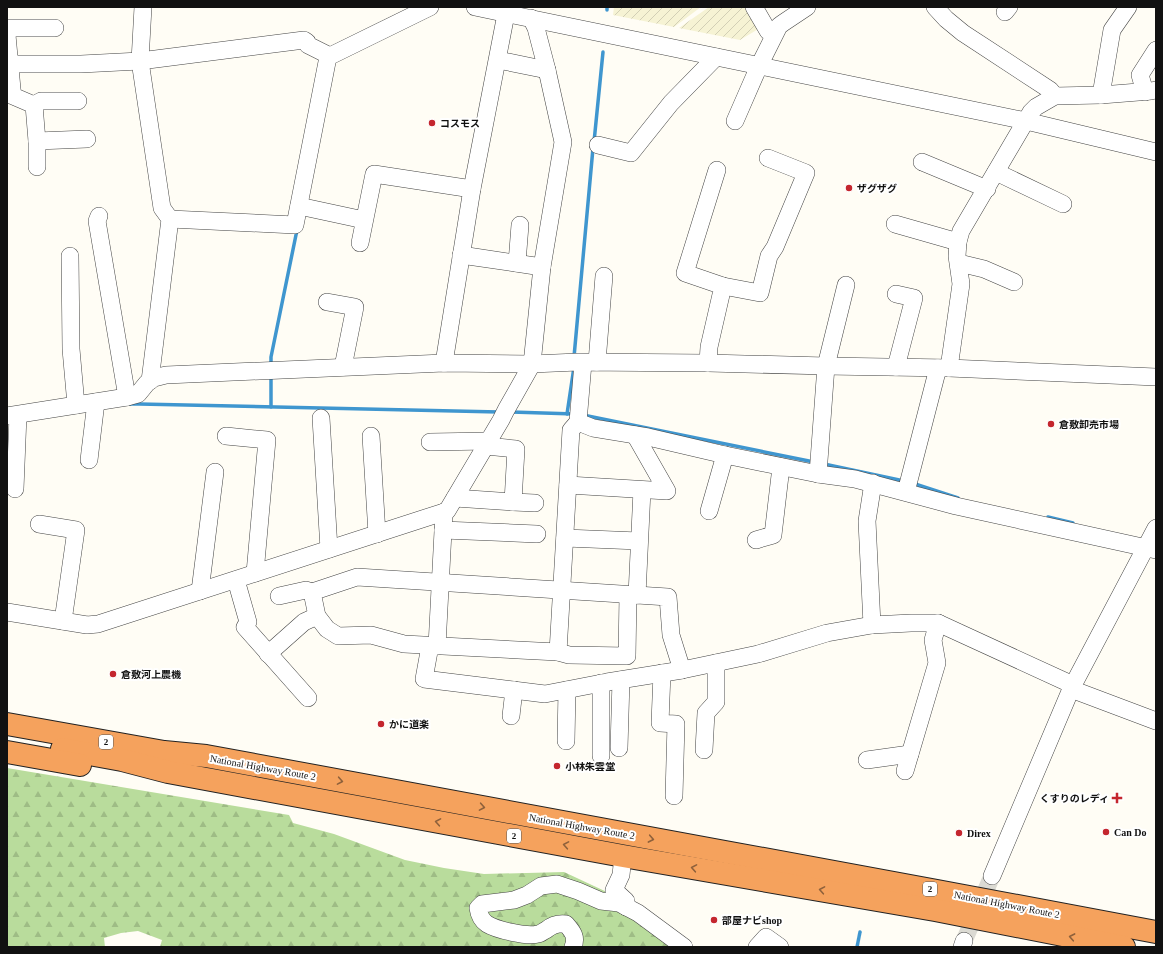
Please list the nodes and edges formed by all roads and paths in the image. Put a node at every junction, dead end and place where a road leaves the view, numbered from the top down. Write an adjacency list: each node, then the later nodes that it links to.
1 (142, 7): 17 (street)
2 (430, 7): 15 (street)
3 (476, 7): 8 (street)
4 (754, 7): 12 (street)
5 (807, 7): 20 (street)
6 (935, 7): 24 (street)
7 (1128, 7): 23 (street)
8 (505, 10): 9 (street); 38 (street)
9 (531, 18): 16 (street); 21 (street)
10 (7, 28): 11 (street)
11 (55, 28)
12 (768, 31)
13 (7, 35): 19 (street)
14 (1156, 50): 22 (street)
15 (328, 57): 17 (street); 41 (street)
16 (716, 57): 20 (street); 31 (street)
17 (140, 61): 19 (street); 43 (street)
18 (503, 61): 21 (street)
19 (8, 64): 26 (street)
20 (759, 66): 27 (street); 28 (street)
21 (547, 70): 53 (street)
22 (1151, 91): 23 (street)
23 (1101, 95): 24 (street)
24 (1055, 96): 28 (street)
25 (78, 101): 26 (street)
26 (34, 105): 30 (street)
27 (735, 121)
28 (1026, 121): 32 (street); 37 (street)
29 (88, 139): 30 (street)
30 (37, 141): 35 (street)
31 (598, 145)
32 (1156, 152)
33 (768, 158): 57 (street)
34 (922, 162): 39 (street)
35 (37, 167)
36 (717, 170): 57 (street)
37 (996, 172): 39 (street); 40 (street)
38 (472, 189): 44 (street); 49 (street)
39 (987, 190): 47 (street)
40 (1063, 204)
41 (299, 206): 43 (street); 44 (street)
42 (99, 216): 70 (street)
43 (170, 219): 69 (street)
44 (364, 220): 48 (street)
45 (895, 224): 47 (street)
46 (520, 225): 51 (street)
47 (958, 242): 52 (street)
48 (360, 243)
49 (461, 254): 51 (street); 61 (street)
50 (70, 256): 72 (street)
51 (517, 263): 53 (street)
52 (959, 263): 55 (street); 67 (street)
53 (542, 267): 63 (street)
54 (604, 276): 62 (street)
55 (1014, 282)
56 (846, 285): 64 (street)
57 (723, 286): 60 (street)
58 (896, 294): 66 (street)
59 (327, 302): 65 (street)
60 (708, 362): 62 (street); 64 (street)
61 (444, 363): 63 (street); 65 (street)
62 (582, 363): 63 (street); 75 (street)
63 (532, 364): 80 (street)
64 (826, 366): 66 (street); 85 (street)
65 (343, 367): 69 (street)
66 (896, 367): 67 (street)
67 (944, 368): 68 (street); 90 (street)
68 (1156, 377)
69 (150, 381): 70 (street)
70 (126, 397): 71 (street)
71 (96, 402): 72 (street); 82 (street)
72 (76, 405): 73 (street)
73 (10, 413): 88 (street)
74 (321, 418): 104 (street)
75 (578, 422): 76 (street); 87 (street)
76 (635, 435): 81 (street); 89 (street)
77 (226, 436): 105 (street)
78 (371, 436): 98 (street)
79 (430, 442): 80 (street)
80 (488, 443): 91 (street); 92 (street)
81 (725, 456): 83 (street); 94 (street)
82 (89, 460)
83 (781, 467): 85 (street); 101 (street)
84 (214, 472): 108 (street)
85 (818, 474): 86 (street)
86 (873, 483): 90 (street); 117 (street)
87 (568, 484): 89 (street); 100 (street)
88 (15, 489)
89 (642, 490): 102 (street)
90 (906, 492): 103 (street)
91 (455, 498): 92 (street); 95 (street)
92 (513, 502): 93 (street)
93 (535, 503)
94 (708, 511)
95 (444, 512): 97 (street); 98 (street)
96 (39, 524): 115 (street)
97 (443, 530): 99 (street); 107 (street)
98 (377, 534): 104 (street)
99 (537, 534)
100 (565, 538): 102 (street); 109 (street)
101 (756, 540)
102 (639, 541): 111 (street)
103 (1151, 542): 126 (street)
104 (329, 549): 105 (street)
105 (255, 573): 106 (street)
106 (236, 580): 108 (street); 120 (street)
107 (440, 583): 109 (street); 110 (street); 118 (street)
108 (200, 591): 115 (street)
109 (562, 591): 111 (street); 119 (street)
110 (312, 592): 112 (street); 114 (street)
111 (632, 595): 119 (street); 122 (street)
112 (279, 596)
113 (7, 612): 115 (street)
114 (317, 616): 118 (street); 120 (street)
115 (63, 621)
116 (938, 623): 117 (street); 126 (street); 139 (street)
117 (872, 625): 121 (street)
118 (434, 646): 119 (street); 127 (street)
119 (558, 652)
120 (268, 654): 129 (street)
121 (716, 663): 122 (street); 137 (street)
122 (682, 670): 123 (street)
123 (662, 673): 124 (street); 145 (street)
124 (621, 680): 125 (street); 136 (street)
125 (601, 683): 128 (street); 141 (street)
126 (1072, 687): 132 (street); 148 (street)
127 (514, 690): 128 (street); 131 (street)
128 (567, 690): 135 (street)
129 (308, 698)
130 (7, 711): 140 (highway)
131 (511, 716)
132 (1156, 721)
133 (7, 724): 140 (highway, National Highway Route 2 / 2)
134 (7, 739): 144 (highway, National Highway Route 2 / 2)
135 (566, 741)
136 (619, 748)
137 (704, 750)
138 (7, 752): 144 (highway)
139 (910, 754): 142 (street); 143 (street)
140 (206, 756): 146 (highway, National Highway Route 2 / 2, one-way to 146)
141 (601, 756)
142 (867, 760)
143 (905, 771)
144 (168, 772): 147 (highway, National Highway Route 2 / 2, one-way to 144)
145 (674, 796)
146 (725, 852): 151 (highway); 152 (highway, National Highway Route 2 / 2)
147 (623, 856): 149 (highway, National Highway Route 2 / 2, one-way to 147); 150 (street)
148 (992, 876)
149 (860, 897): 157 (highway); 158 (highway, National Highway Route 2 / 2, one-way to 149)
150 (626, 907): 153 (street); 154 (street)
151 (1156, 920)
152 (1146, 930)
153 (573, 947)
154 (684, 947)
155 (757, 947): 156 (street)
156 (780, 947)
157 (1055, 947)
158 (1124, 947)

